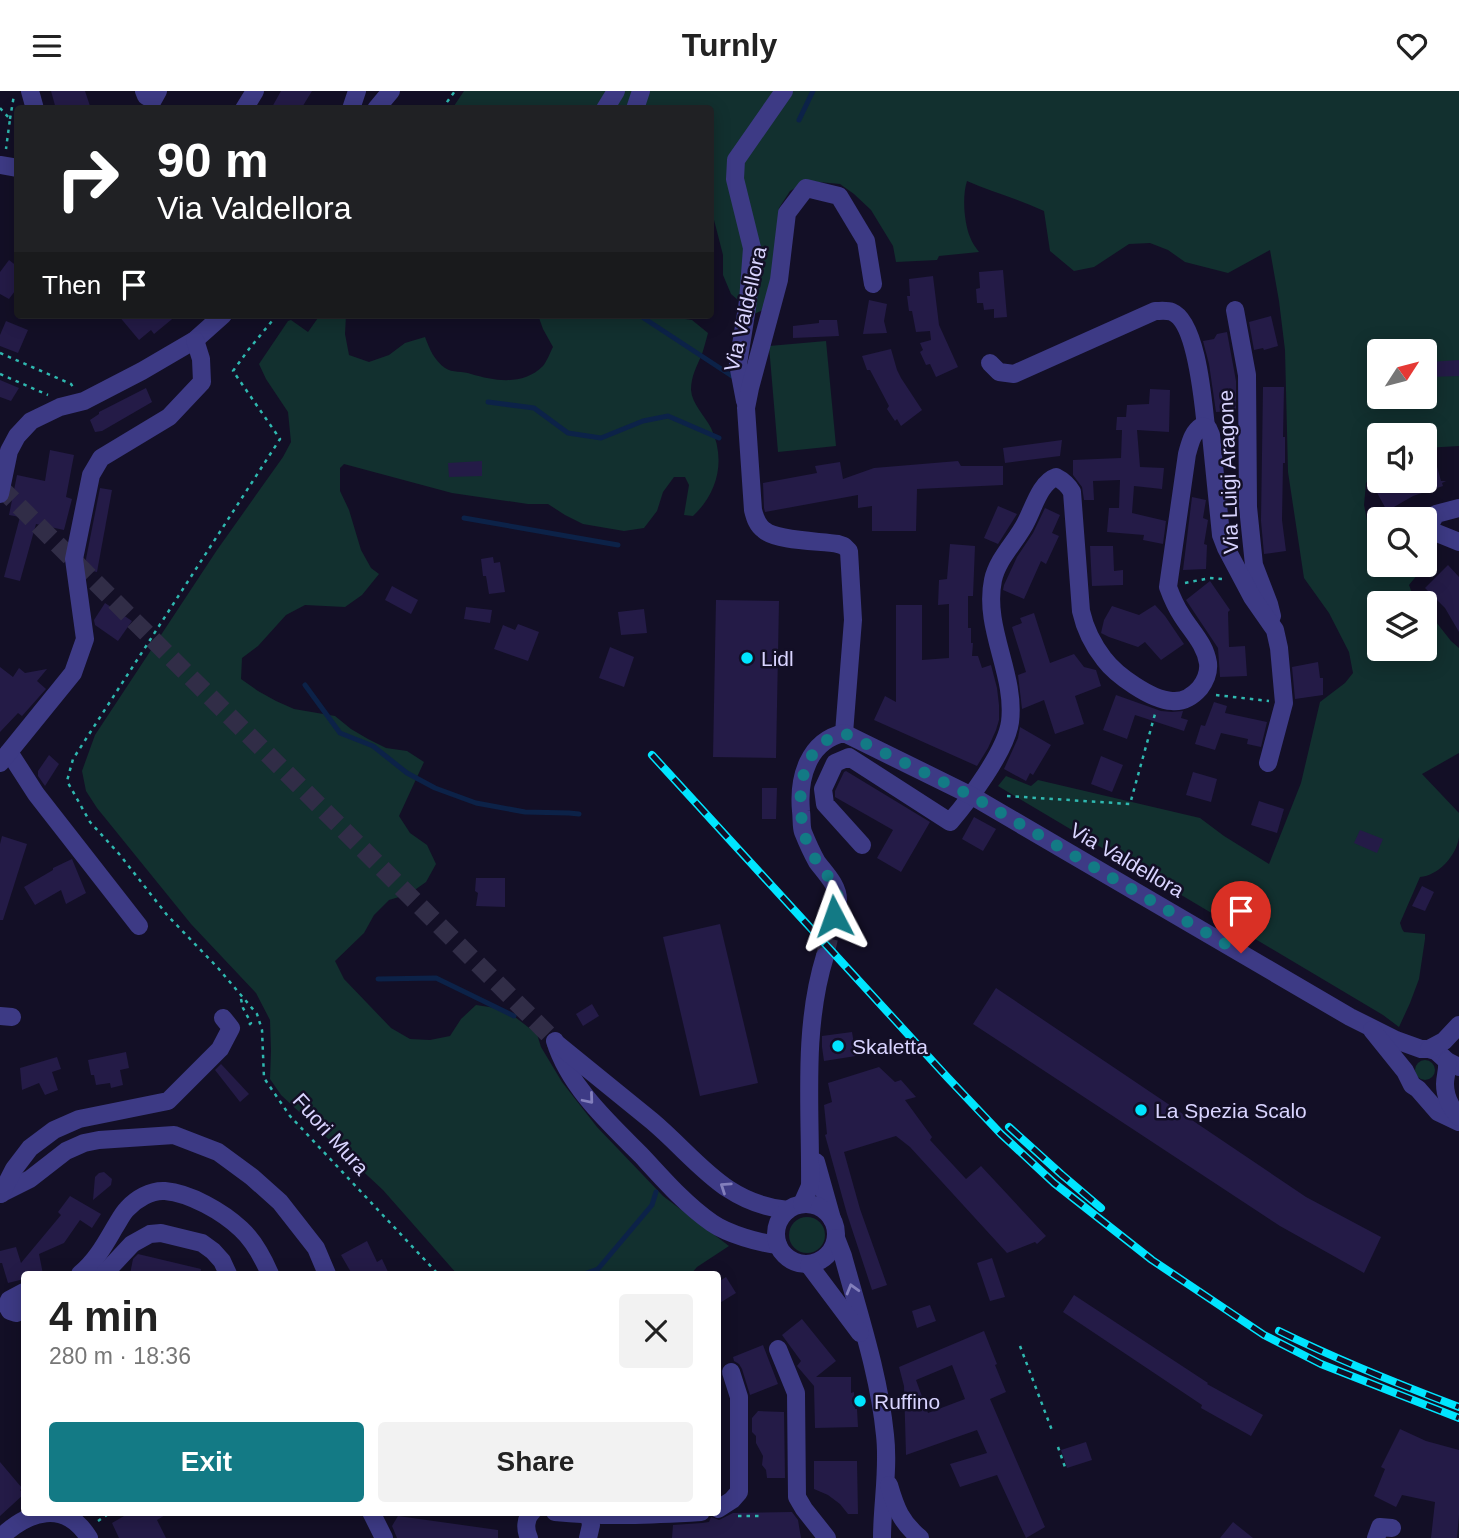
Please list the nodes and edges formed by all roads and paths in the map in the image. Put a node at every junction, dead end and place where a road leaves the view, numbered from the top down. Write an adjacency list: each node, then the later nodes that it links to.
1 (391, 91): 3 (street)
2 (784, 91): 16 (street, Via Valdellora)
3 (379, 105)
4 (0, 108): 5 (path)
5 (7, 167)
6 (873, 284): 16 (street, Via Valdellora)
7 (1236, 310): 23 (street, Via Luigi Aragone)
8 (219, 319): 10 (street)
9 (274, 319): 58 (path, Fuori Mura)
10 (195, 340): 14 (street); 28 (street)
11 (0, 353): 14 (path)
12 (990, 363): 17 (street, Via Luigi Aragone)
13 (0, 374): 15 (path)
14 (84, 401): 15 (street)
15 (60, 407): 18 (street)
16 (746, 408): 27 (street, Via Valdellora)
17 (1206, 427): 21 (street, Via Luigi Aragone); 22 (street, Via Luigi Aragone)
18 (0, 493)
19 (1459, 509): 20 (street)
20 (1459, 543)
21 (1244, 582): 22 (path); 23 (street, Via Luigi Aragone)
22 (1168, 587): 24 (street)
23 (1275, 630): 26 (street, Via Luigi Aragone)
24 (1195, 693): 25 (street); 26 (path)
25 (1159, 698): 30 (street); 31 (path)
26 (1284, 703): 29 (street, Via Luigi Aragone)
27 (844, 733): 30 (street, Via Valdellora); 33 (street)
28 (4, 758): 34 (street)
29 (1268, 763)
30 (972, 796): 32 (street); 37 (street, Via Valdellora)
31 (1005, 796)
32 (862, 845)
33 (834, 916)
34 (139, 926)
35 (825, 956): 46 (street)
36 (223, 1018): 47 (street)
37 (1367, 1025): 40 (street, Via Valdellora); 42 (street, Via Valdellora)
38 (1459, 1025): 40 (street)
39 (1459, 1041): 41 (street)
40 (1425, 1049): 41 (street, Via Valdellora); 42 (street)
41 (1453, 1064): 43 (street, Via Valdellora)
42 (1405, 1072): 44 (street, Via Valdellora)
43 (1444, 1082): 44 (street); 45 (street, Via Valdellora)
44 (1418, 1089): 45 (street, Via Valdellora)
45 (1459, 1120)
46 (811, 1146): 48 (street); 49 (street)
47 (1, 1194): 57 (street)
48 (795, 1207): 49 (street); 51 (street); 51 (street, one-way to 51)
49 (832, 1219): 50 (street)
50 (836, 1238): 52 (street); 61 (street, one-way to 50)
51 (778, 1245): 52 (street)
52 (809, 1265): 61 (street)
53 (83, 1271): 56 (street)
54 (107, 1271): 55 (street)
55 (227, 1271)
56 (269, 1271)
57 (326, 1271)
58 (435, 1271)
59 (21, 1294): 60 (street)
60 (10, 1308)
61 (867, 1341): 68 (street)
62 (1020, 1346): 65 (path)
63 (778, 1349): 82 (street)
64 (731, 1371): 69 (street)
65 (1053, 1433)
66 (1058, 1447): 67 (path)
67 (1066, 1470)
68 (886, 1475): 83 (street); 84 (street)
69 (721, 1507)
70 (35, 1516): 78 (street)
71 (66, 1516): 77 (street)
72 (107, 1516): 77 (path)
73 (373, 1516): 79 (street)
74 (528, 1516): 80 (street)
75 (589, 1516): 81 (street)
76 (1392, 1528): 85 (street)
77 (92, 1531)
78 (0, 1538)
79 (384, 1538)
80 (529, 1538)
81 (588, 1538)
82 (827, 1538)
83 (882, 1538)
84 (920, 1538)
85 (1376, 1538)

